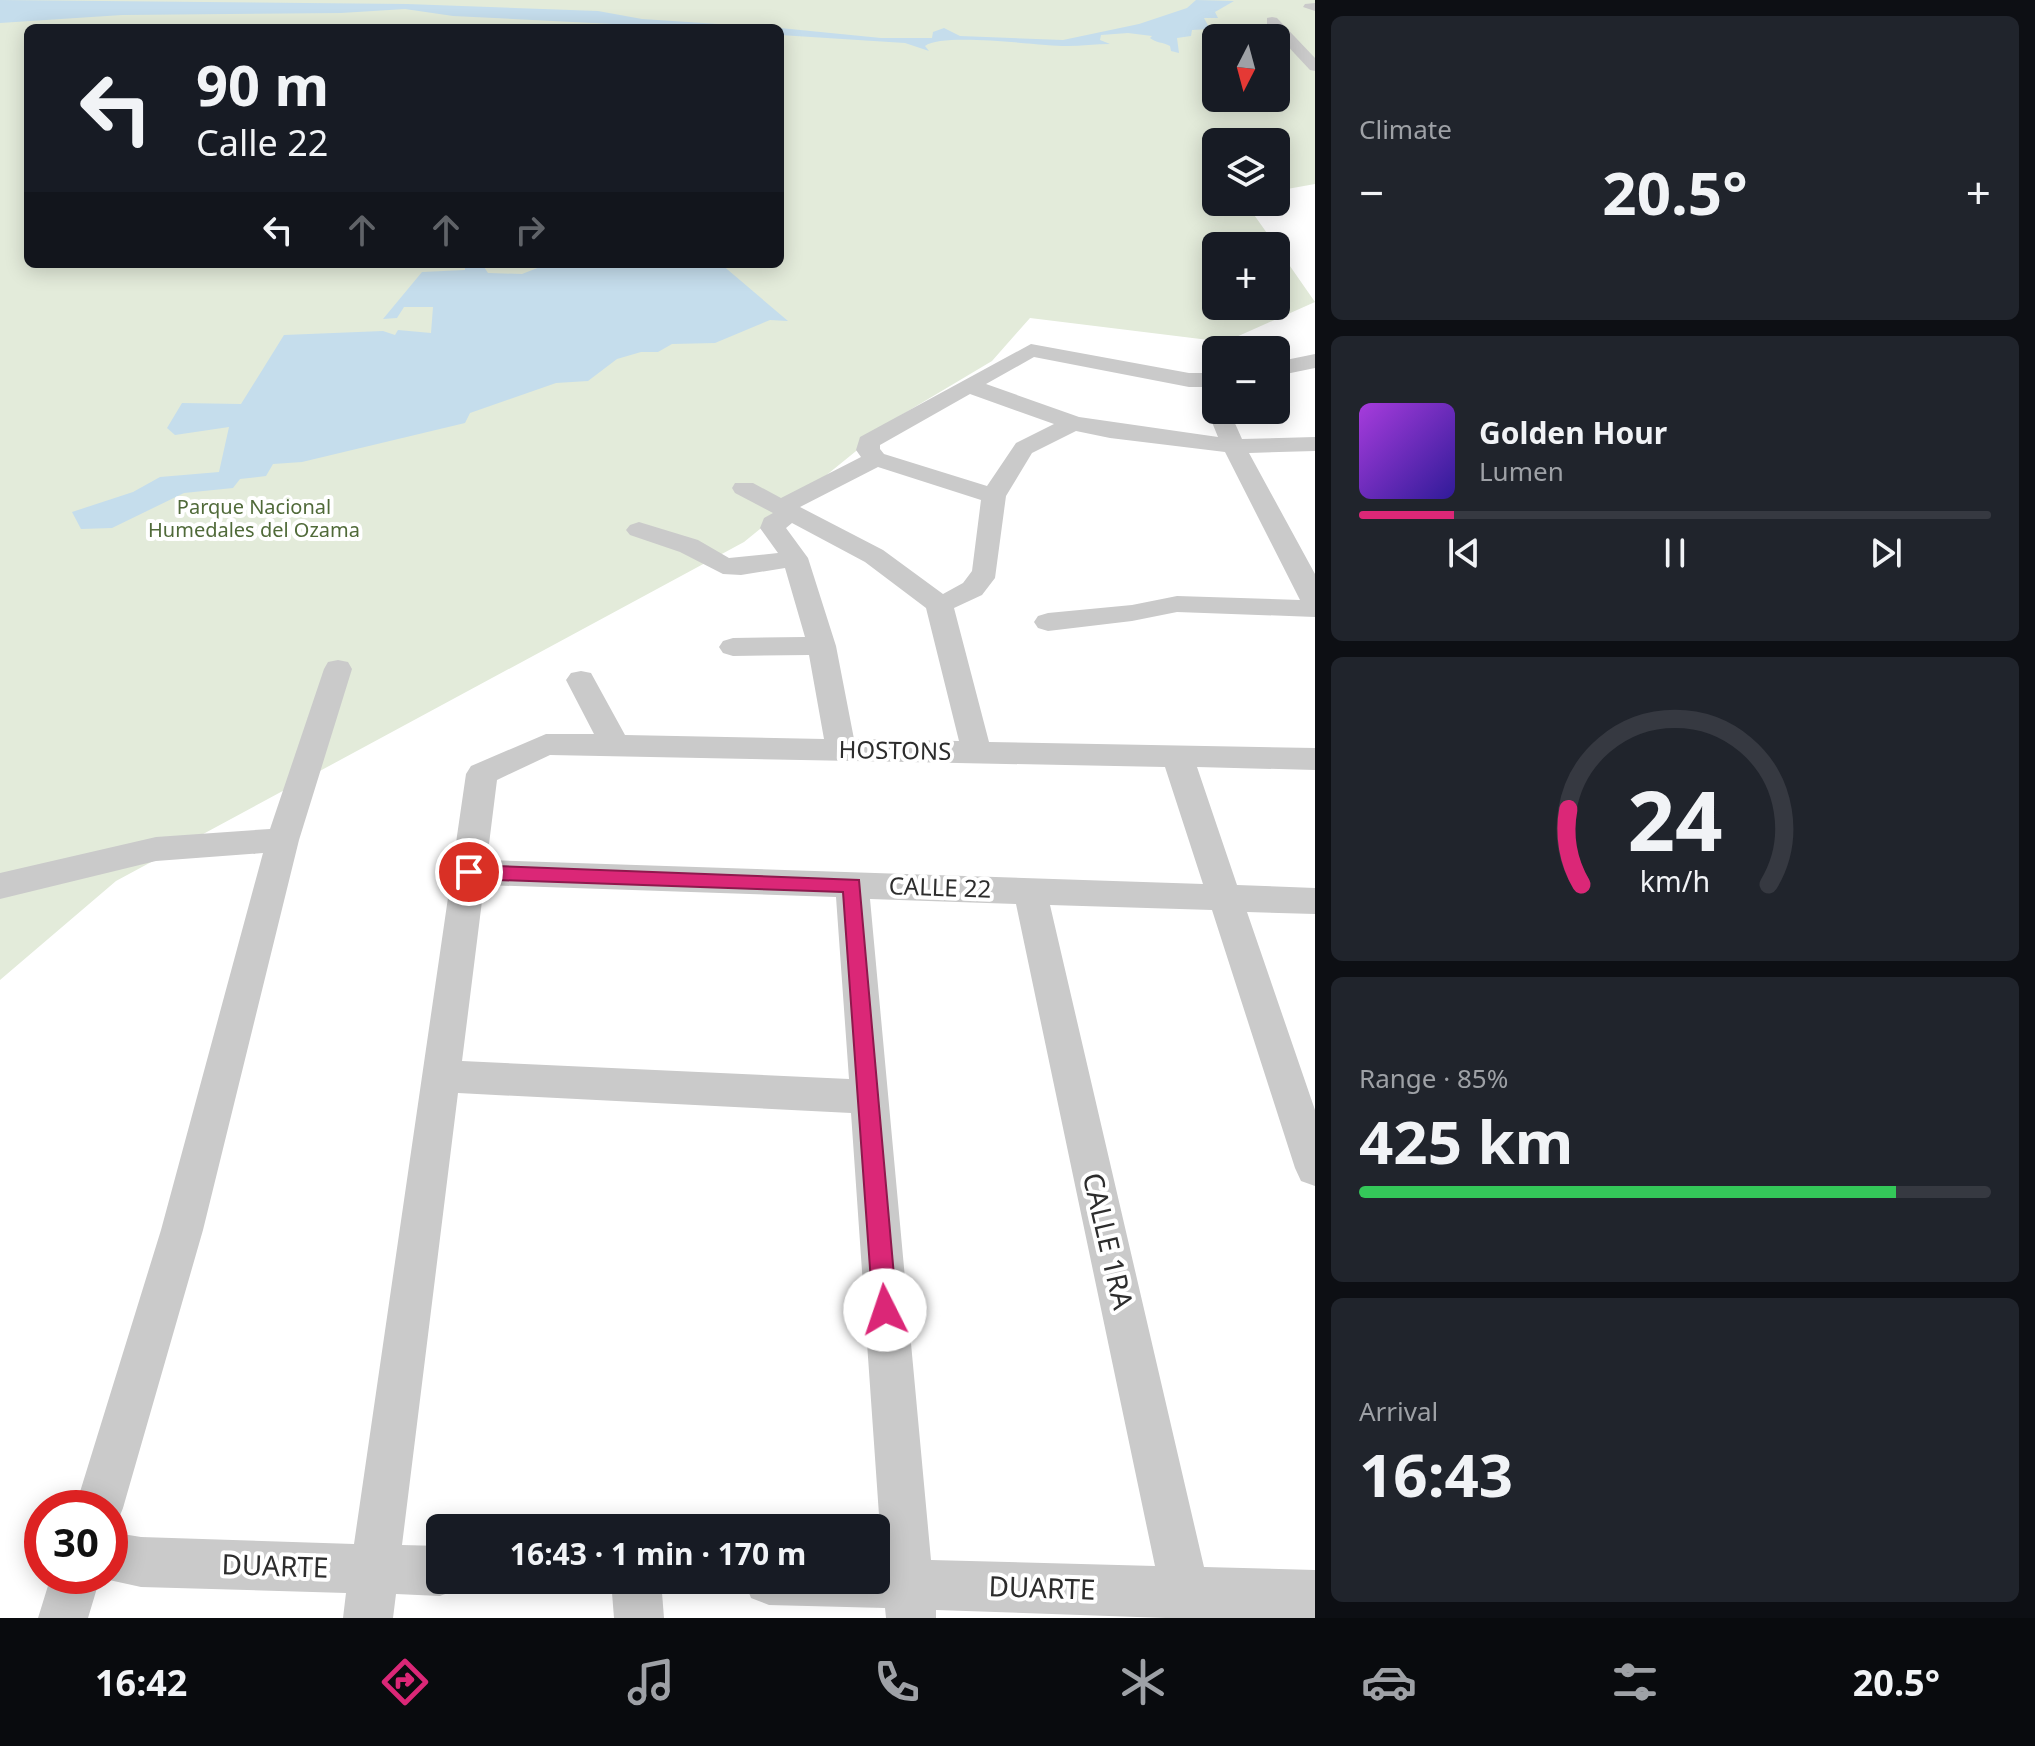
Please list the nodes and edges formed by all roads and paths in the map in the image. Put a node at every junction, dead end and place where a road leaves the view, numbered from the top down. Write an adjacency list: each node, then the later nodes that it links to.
1 (1272, 21): 2 (street)
2 (1315, 67)
3 (1315, 361): 4 (street)
4 (1290, 367)
5 (1290, 371): 7 (street)
6 (1202, 380): 8 (street)
7 (1315, 381)
8 (967, 385): 9 (street); 13 (street)
9 (1073, 423): 12 (street); 15 (street)
10 (1224, 424): 12 (street)
11 (1315, 444): 12 (street)
12 (1232, 446): 19 (street)
13 (876, 459): 15 (street); 16 (street)
14 (744, 488): 16 (street)
15 (994, 496): 21 (street)
16 (787, 510): 18 (street); 21 (street)
17 (639, 530): 18 (street)
18 (795, 558): 24 (street)
19 (1305, 558): 20 (street)
20 (1315, 602)
21 (939, 604): 30 (street)
22 (1315, 609): 23 (street)
23 (1048, 622)
24 (822, 646): 25 (street); 29 (street)
25 (733, 647)
26 (338, 669): 33 (street)
27 (581, 680): 28 (street)
28 (615, 745): 29 (street, HOSTONS); 34 (street, HOSTONS)
29 (841, 750): 30 (street, HOSTONS)
30 (977, 753): 31 (street, HOSTONS)
31 (1178, 758): 32 (street, HOSTONS); 38 (street)
32 (1315, 759)
33 (283, 840): 36 (street); 43 (street)
34 (469, 872): 35 (street, CALLE 22); 40 (street)
35 (852, 885): 37 (street, CALLE 22); 41 (street)
36 (0, 886)
37 (1030, 891): 38 (street, CALLE 22); 52 (street, CALLE 1RA)
38 (1226, 898): 39 (street, CALLE 22); 42 (street)
39 (1315, 901)
40 (441, 1076): 41 (street); 45 (street)
41 (868, 1097): 51 (street)
42 (1315, 1168)
43 (104, 1490)
44 (128, 1560): 45 (street, DUARTE)
45 (377, 1569): 46 (street, DUARTE); 54 (street)
46 (426, 1571)
47 (70, 1594): 53 (street)
48 (637, 1594): 55 (street)
49 (862, 1594): 51 (street, DUARTE)
50 (1315, 1595): 52 (street, DUARTE)
51 (909, 1601): 52 (street, DUARTE)
52 (1189, 1605)
53 (63, 1618)
54 (368, 1618)
55 (639, 1618)

